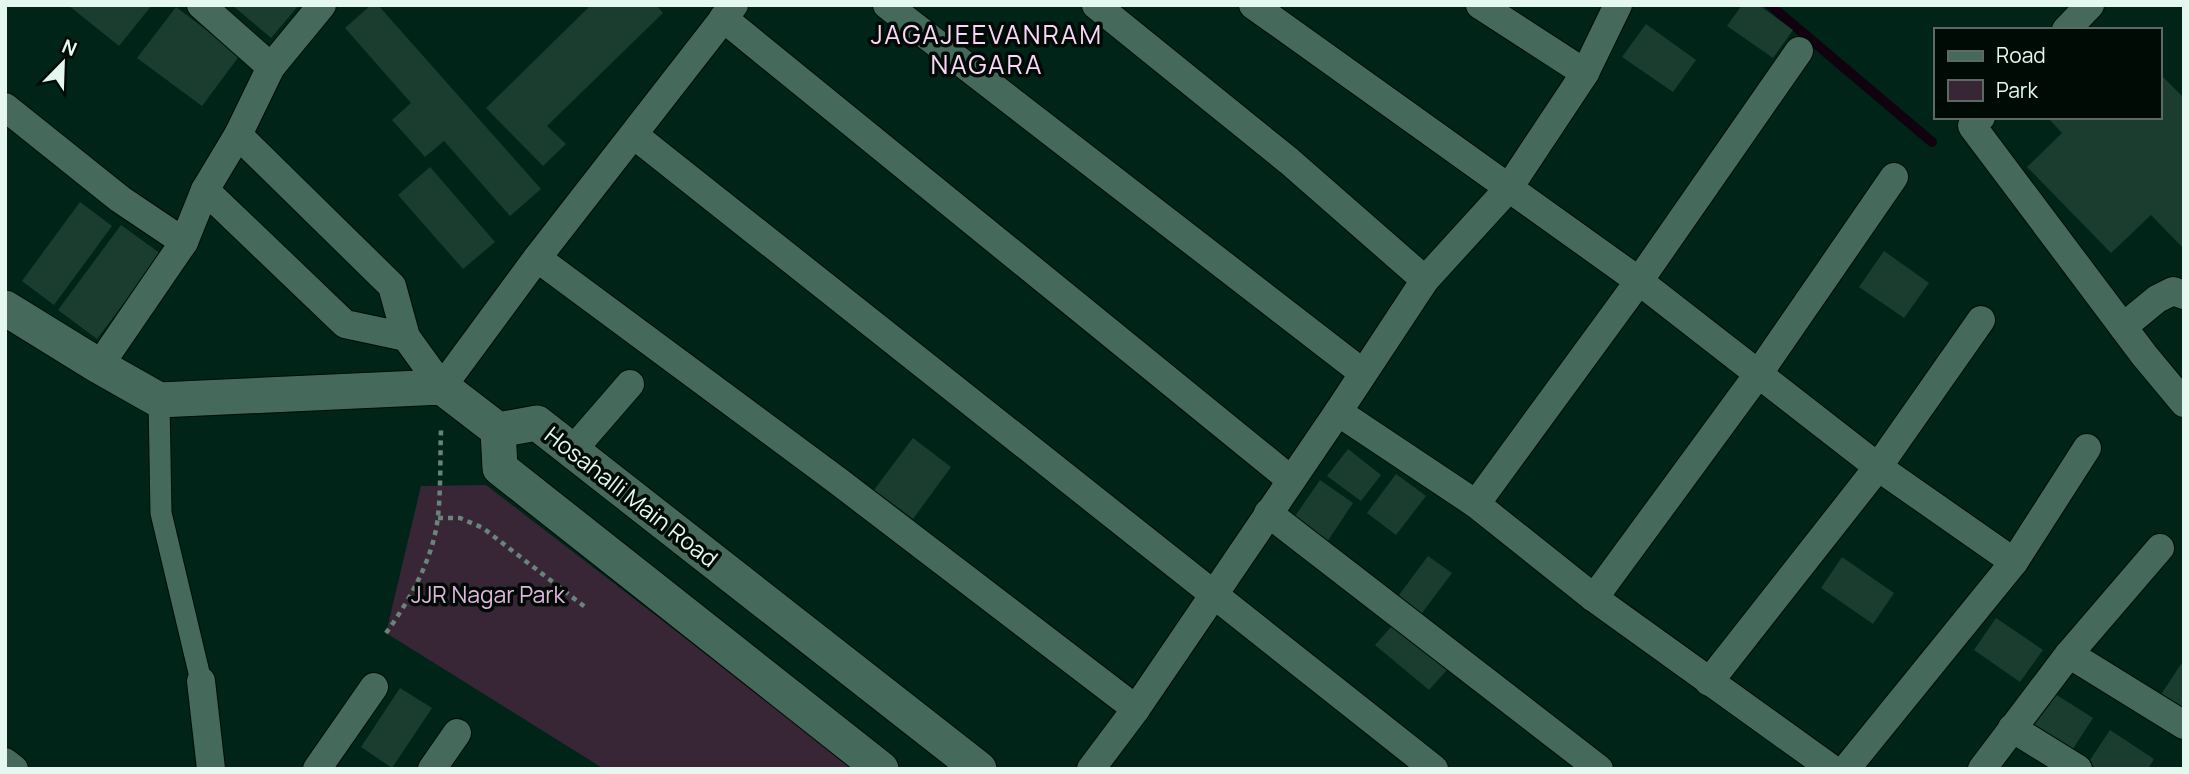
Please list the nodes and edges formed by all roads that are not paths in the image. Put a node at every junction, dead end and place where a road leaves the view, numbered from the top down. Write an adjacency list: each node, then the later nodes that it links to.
1 (201, 5): 12 (street)
2 (322, 5): 12 (street)
3 (887, 5): 31 (street)
4 (1096, 5): 23 (street)
5 (1253, 5): 19 (street)
6 (1480, 5): 13 (street)
7 (1618, 5): 13 (street)
8 (2090, 5): 10 (street)
9 (729, 12): 17 (street); 42 (street)
10 (2068, 28)
11 (1799, 51): 24 (street)
12 (271, 66): 16 (street)
13 (1585, 73): 19 (street)
14 (5, 107): 21 (street)
15 (1979, 119): 28 (street)
16 (238, 135): 20 (street); 29 (street)
17 (634, 135): 22 (street); 47 (street)
18 (1894, 177): 32 (street)
19 (1508, 189): 23 (street); 24 (street)
20 (205, 190): 21 (street); 29 (street)
21 (184, 242): 30 (street)
22 (537, 258): 35 (street); 53 (street)
23 (1425, 280): 31 (street)
24 (1639, 281): 32 (street); 43 (street)
25 (2184, 295): 28 (street)
26 (5, 308): 30 (street)
27 (1981, 320): 41 (street)
28 (2123, 327): 34 (street)
29 (406, 337): 35 (street)
30 (99, 366): 36 (street)
31 (1363, 373): 37 (street)
32 (1759, 373): 41 (street); 48 (street)
33 (630, 384): 40 (street)
34 (2179, 386)
35 (442, 387): 36 (street); 38 (street)
36 (159, 400): 50 (street)
37 (1338, 412): 42 (street); 43 (street)
38 (498, 430): 40 (street, Hosahalli Main Road); 63 (street)
39 (2087, 448): 46 (street)
40 (572, 451): 58 (street, Hosahalli Main Road)
41 (1878, 467): 46 (street); 51 (street)
42 (1291, 480): 44 (street)
43 (1476, 504): 48 (street)
44 (1268, 513): 47 (street); 66 (street)
45 (2160, 548): 49 (street)
46 (2014, 562): 68 (street)
47 (1214, 594): 53 (street); 65 (street)
48 (1594, 598): 51 (street)
49 (2069, 654): 54 (street); 55 (street)
50 (201, 681): 60 (street)
51 (1709, 682): 67 (street)
52 (374, 687): 61 (street)
53 (1136, 709): 64 (street)
54 (2184, 725)
55 (2012, 728): 69 (street); 70 (street)
56 (457, 733): 62 (street)
57 (5, 762): 59 (street)
58 (965, 765)
59 (14, 769)
60 (211, 769)
61 (317, 769)
62 (432, 769)
63 (881, 769)
64 (1091, 769)
65 (1434, 769)
66 (1598, 769)
67 (1832, 769)
68 (1846, 769)
69 (1982, 769)
70 (2078, 769)

